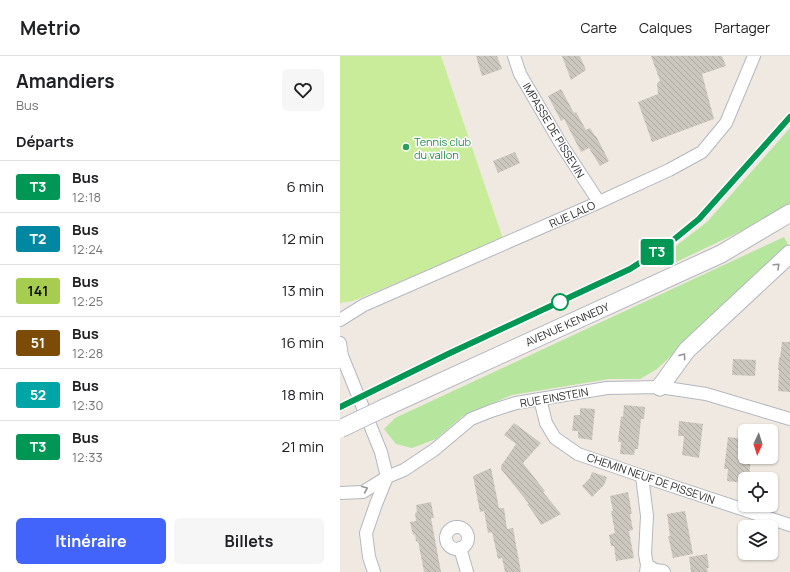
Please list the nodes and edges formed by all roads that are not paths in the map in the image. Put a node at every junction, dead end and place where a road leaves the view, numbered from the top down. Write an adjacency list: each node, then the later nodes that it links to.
1 (514, 56): 3 (street, IMPASSE DE PISSEVIN)
2 (754, 56): 3 (street, RUE LALO)
3 (599, 202): 6 (street, RUE LALO)
4 (790, 213): 11 (main road, AVENUE KENNEDY, bridge)
5 (790, 254): 8 (main road, one-way to 5)
6 (340, 320)
7 (340, 343): 12 (street)
8 (660, 387): 9 (street, RUE EINSTEIN); 10 (street, RUE EINSTEIN)
9 (540, 399): 12 (street, RUE EINSTEIN); 13 (street, CHEMIN NEUF DE PISSEVIN)
10 (790, 419)
11 (340, 429)
12 (387, 476): 14 (street, RUE EINSTEIN, one-way to 12); 18 (street)
13 (642, 476): 15 (street, CHEMIN NEUF DE PISSEVIN); 17 (street)
14 (340, 493)
15 (790, 525)
16 (460, 548): 19 (street)
17 (646, 568): 20 (street)
18 (374, 572)
19 (468, 572)
20 (664, 572)

